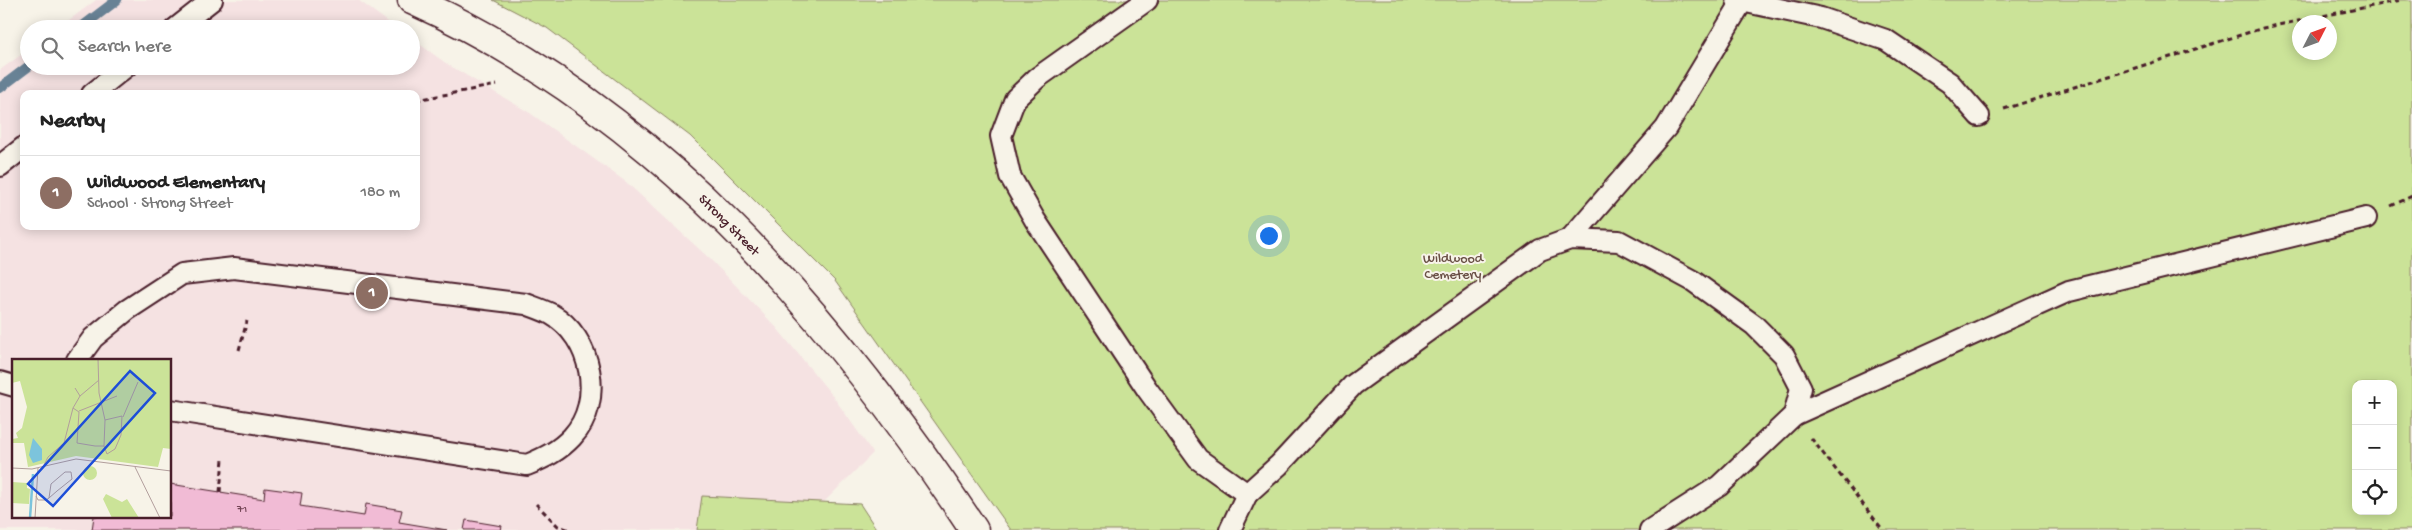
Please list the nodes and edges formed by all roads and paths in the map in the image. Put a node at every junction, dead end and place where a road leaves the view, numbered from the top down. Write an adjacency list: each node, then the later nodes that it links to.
1 (212, 0): 6 (lane)
2 (412, 0): 26 (main road, Strong Street)
3 (1147, 0): 23 (lane)
4 (1741, 0): 11 (lane); 15 (lane)
5 (2402, 0): 11 (path)
6 (186, 20)
7 (116, 75): 9 (lane)
8 (497, 85): 10 (path)
9 (97, 90)
10 (420, 99)
11 (1980, 116)
12 (20, 150): 13 (lane)
13 (0, 166)
14 (2366, 218): 20 (lane)
15 (1570, 239): 20 (lane); 23 (lane)
16 (247, 321): 17 (path)
17 (239, 350)
18 (78, 359): 19 (lane)
19 (171, 410)
20 (1794, 415): 28 (lane); 29 (path)
21 (223, 459): 22 (path)
22 (220, 492)
23 (1247, 494): 27 (lane)
24 (536, 504): 25 (path)
25 (570, 530)
26 (974, 530)
27 (1230, 530)
28 (1650, 530)
29 (1883, 530)

